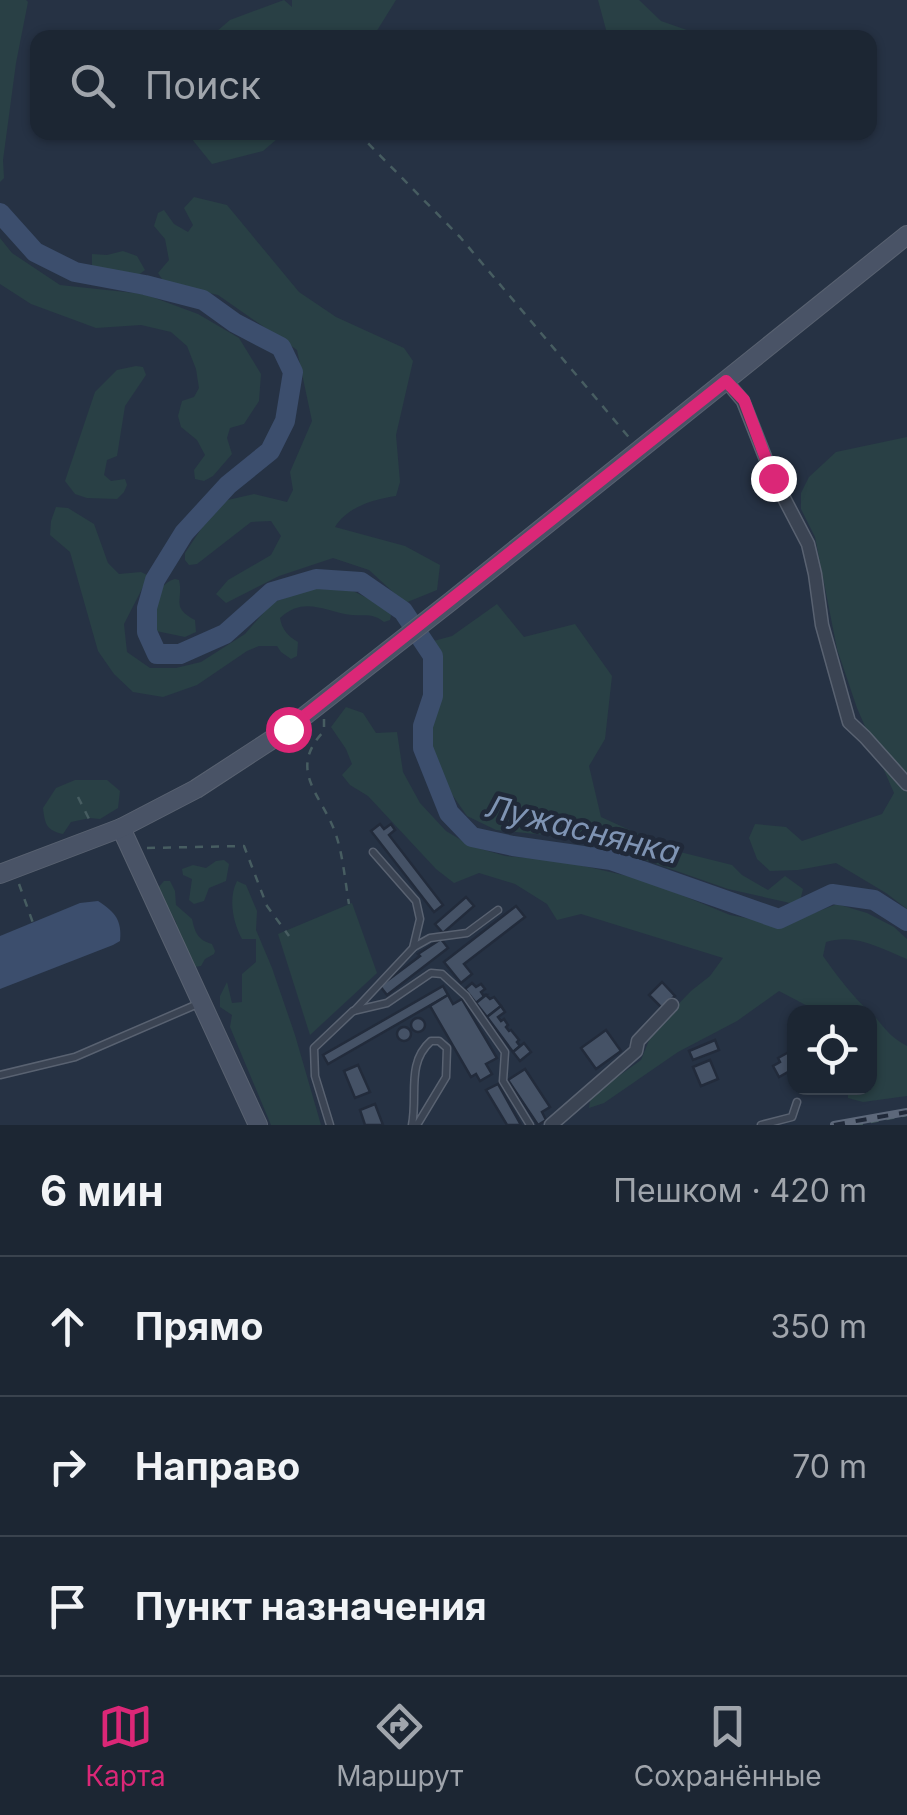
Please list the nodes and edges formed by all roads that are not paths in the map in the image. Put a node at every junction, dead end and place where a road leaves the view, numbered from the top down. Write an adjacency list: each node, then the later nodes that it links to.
1 (907, 235): 2 (main road)
2 (726, 381): 3 (street); 4 (main road)
3 (907, 784)
4 (120, 828): 6 (main road); 9 (main road)
5 (373, 852): 8 (lane)
6 (7, 871)
7 (498, 910): 8 (lane)
8 (413, 948): 11 (lane)
9 (202, 1002): 12 (lane); 14 (main road)
10 (672, 1005): 18 (street)
11 (353, 1012): 15 (lane); 17 (lane)
12 (0, 1076)
13 (797, 1102): 19 (lane)
14 (258, 1125)
15 (330, 1125)
16 (415, 1125): 16 (lane)
17 (530, 1125)
18 (551, 1125)
19 (760, 1125)

